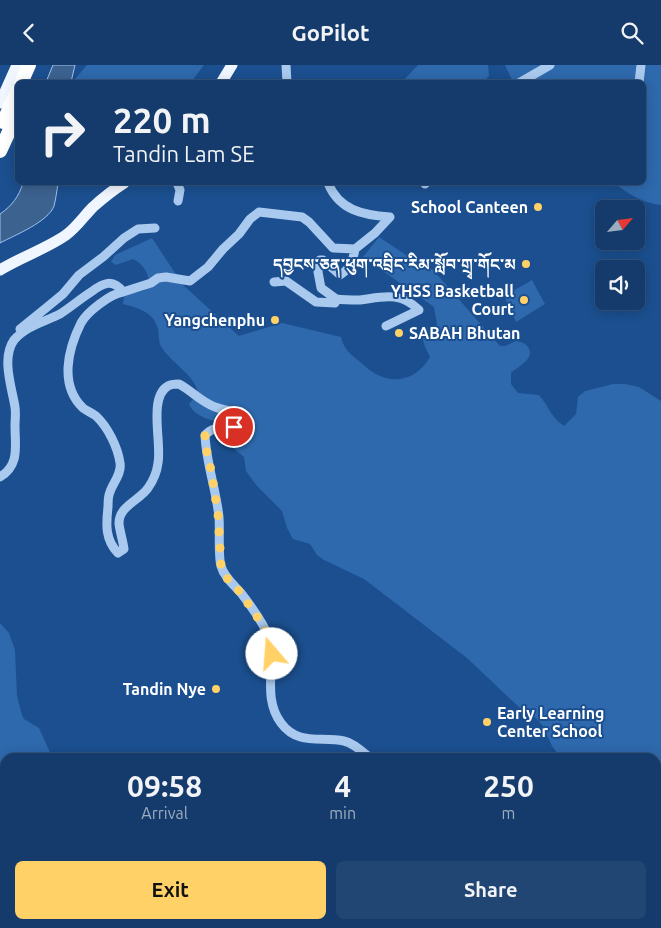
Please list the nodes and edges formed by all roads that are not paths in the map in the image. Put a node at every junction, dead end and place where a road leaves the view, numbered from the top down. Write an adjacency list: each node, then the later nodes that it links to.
1 (16, 65): 15 (main road)
2 (29, 65): 8 (highway)
3 (38, 65): 9 (highway)
4 (232, 65): 10 (main road)
5 (286, 65): 11 (street)
6 (550, 65): 12 (street)
7 (641, 65): 13 (street)
8 (22, 80)
9 (31, 80)
10 (223, 80)
11 (287, 80)
12 (524, 80)
13 (639, 80)
14 (15, 96): 17 (highway)
15 (0, 103)
16 (15, 118): 18 (highway)
17 (0, 129)
18 (0, 151)
19 (122, 185): 25 (main road)
20 (178, 185): 22 (street)
21 (329, 185): 24 (street)
22 (178, 201)
23 (155, 228): 30 (street)
24 (355, 249): 27 (street); 28 (street)
25 (0, 269)
26 (274, 282): 28 (street)
27 (123, 292): 30 (street); 32 (street)
28 (336, 299): 29 (street)
29 (386, 326)
30 (14, 340): 31 (street)
31 (0, 477)
32 (363, 753)

